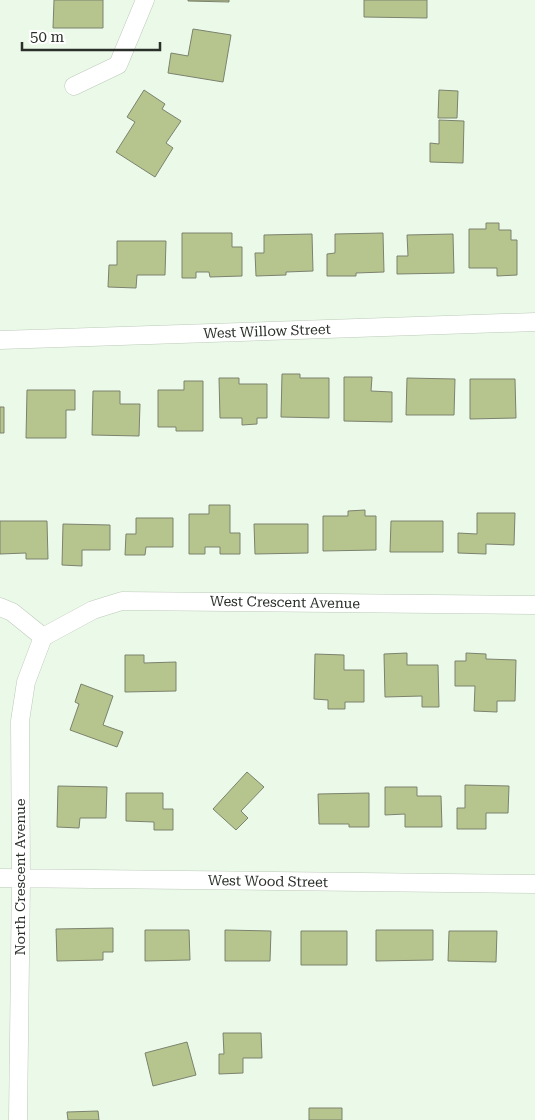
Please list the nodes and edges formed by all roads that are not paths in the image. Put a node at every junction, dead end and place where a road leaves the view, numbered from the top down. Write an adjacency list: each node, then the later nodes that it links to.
1 (145, 0): 2 (street)
2 (74, 86)
3 (535, 322): 4 (street, West Willow Street)
4 (0, 340)
5 (535, 605): 7 (street, West Crescent Avenue)
6 (0, 607): 7 (street)
7 (43, 637): 9 (street, North Crescent Avenue)
8 (0, 878): 9 (street, West Wood Street)
9 (21, 878): 10 (street, West Wood Street); 11 (street, North Crescent Avenue)
10 (535, 884)
11 (18, 1120)

